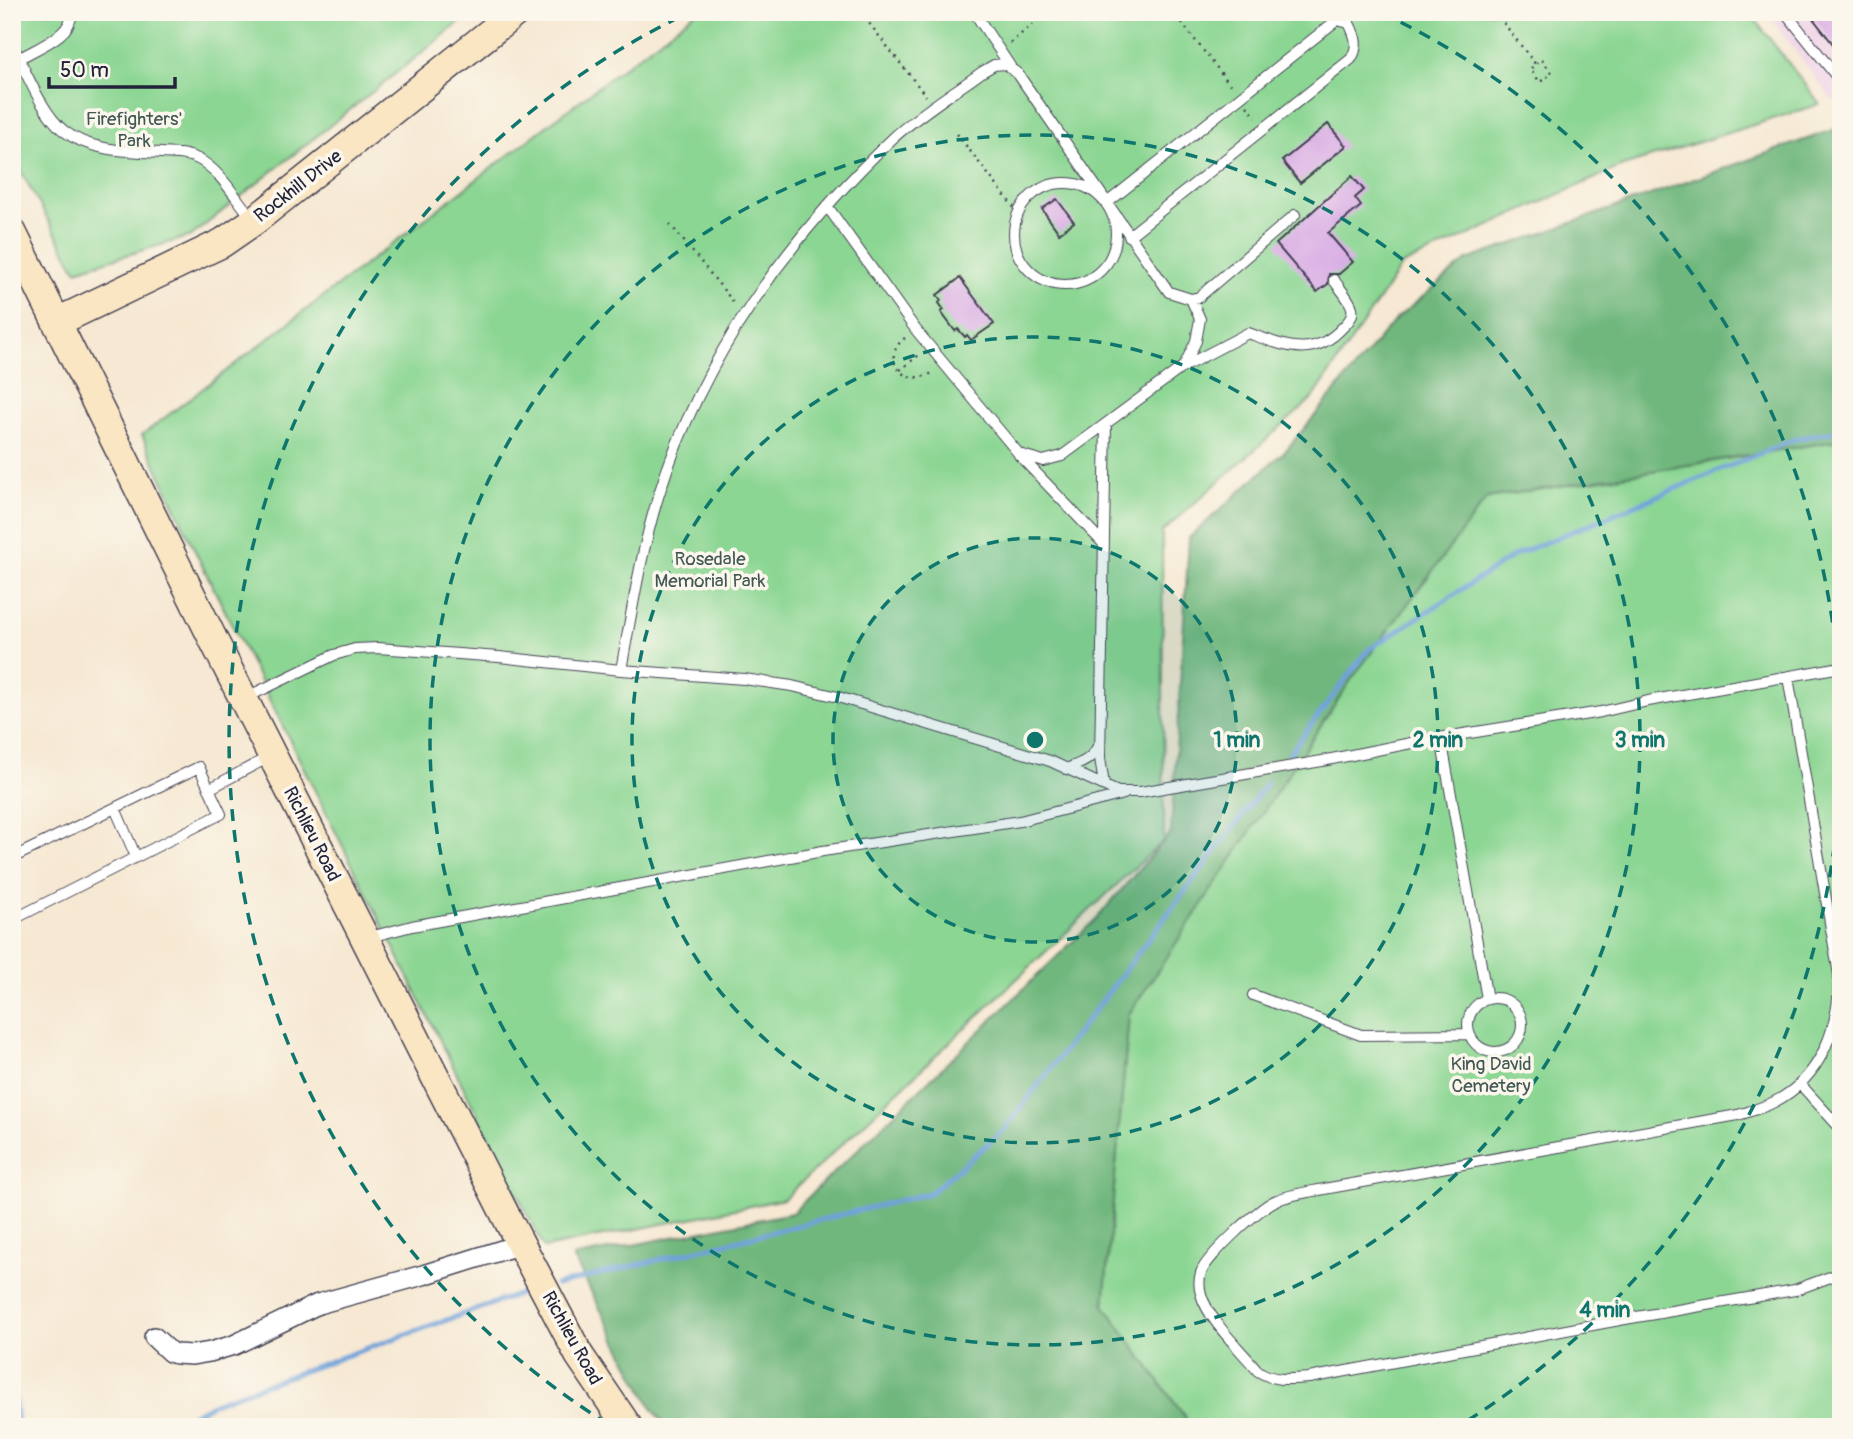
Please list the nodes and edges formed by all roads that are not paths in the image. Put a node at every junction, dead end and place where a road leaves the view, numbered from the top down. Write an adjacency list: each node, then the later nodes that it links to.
1 (71, 12): 8 (lane)
2 (516, 12): 14 (main road, Rockhill Drive)
3 (974, 12): 9 (lane)
4 (1347, 12): 6 (lane)
5 (1785, 12): 10 (lane)
6 (1337, 20): 11 (lane); 16 (lane)
7 (12, 44): 8 (lane)
8 (20, 58): 14 (lane)
9 (1010, 66): 11 (lane); 12 (lane)
10 (1841, 78)
11 (1107, 203): 11 (lane); 16 (lane)
12 (827, 206): 22 (lane); 25 (lane)
13 (1295, 215): 18 (lane)
14 (254, 221): 19 (main road, Rockhill Drive)
15 (12, 232): 19 (main road, Richlieu Road)
16 (1129, 236): 18 (lane)
17 (1334, 280): 20 (lane)
18 (1191, 299): 20 (lane)
19 (57, 321): 27 (main road, Richlieu Road)
20 (1184, 366): 21 (lane)
21 (1106, 424): 22 (lane); 23 (lane)
22 (1019, 454): 23 (lane)
23 (1104, 544): 29 (lane)
24 (1841, 667): 26 (lane)
25 (621, 670): 27 (lane); 31 (lane)
26 (1788, 677): 28 (lane); 39 (lane)
27 (244, 698): 30 (main road, Richlieu Road)
28 (1441, 738): 34 (lane); 42 (lane)
29 (1101, 740): 31 (lane); 32 (lane)
30 (272, 755): 33 (lane); 40 (main road, Richlieu Road)
31 (1066, 769): 32 (lane)
32 (1104, 785): 34 (lane)
33 (209, 789): 35 (lane); 36 (lane)
34 (1132, 792): 40 (lane)
35 (115, 808): 36 (lane); 37 (lane)
36 (136, 857): 38 (lane)
37 (12, 858)
38 (12, 909)
39 (1837, 930): 43 (lane)
40 (366, 939): 47 (main road, Richlieu Road)
41 (1253, 995): 44 (lane)
42 (1487, 999): 44 (lane); 44 (lane)
43 (1838, 1026): 45 (lane)
44 (1469, 1034)
45 (1800, 1084): 46 (lane); 48 (lane)
46 (1841, 1129)
47 (521, 1244): 49 (street); 50 (main road, Richlieu Road)
48 (1841, 1273)
49 (154, 1337)
50 (628, 1427)

